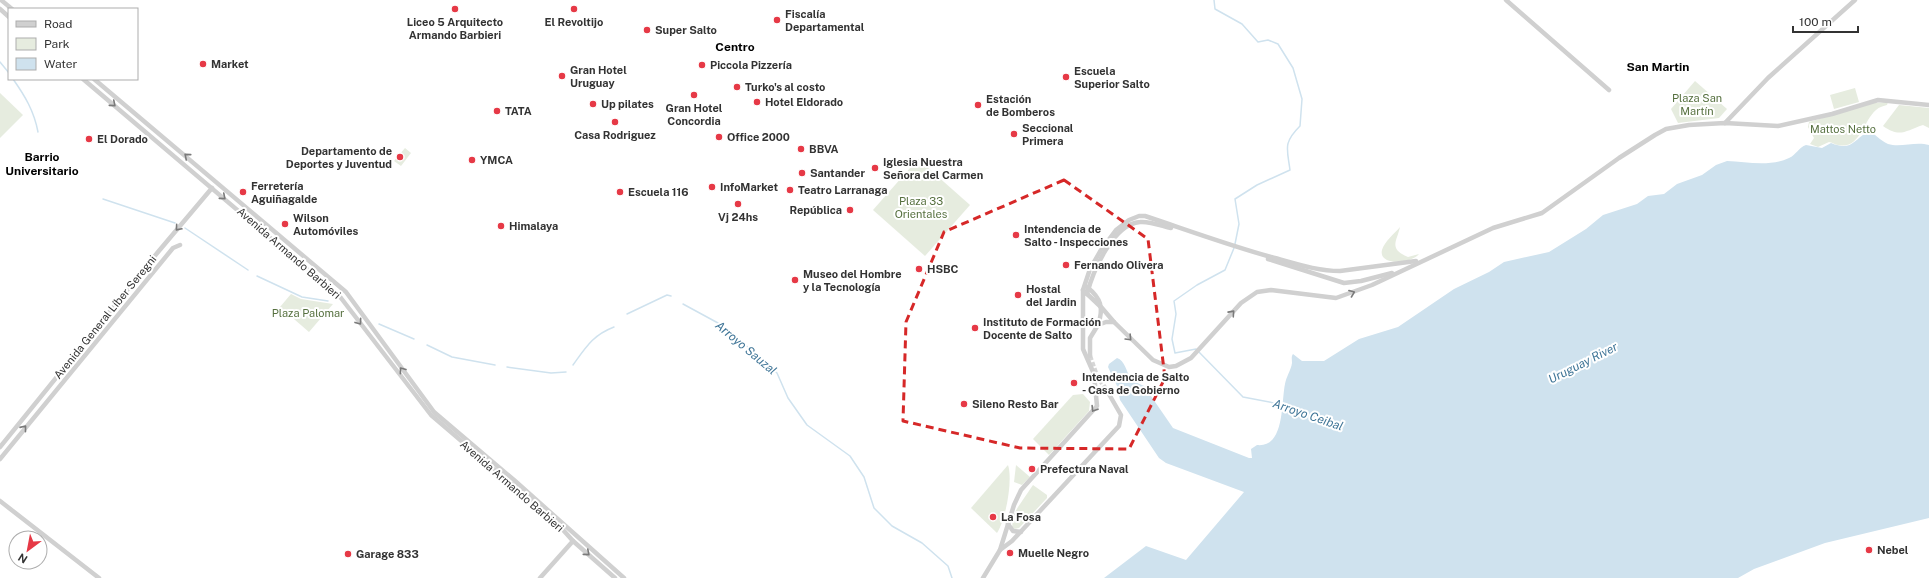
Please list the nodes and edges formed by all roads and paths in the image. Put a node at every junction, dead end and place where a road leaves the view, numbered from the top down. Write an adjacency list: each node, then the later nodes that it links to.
1 (1, 0): 4 (street)
2 (1506, 0): 9 (street)
3 (1855, 0): 11 (street)
4 (11, 8)
5 (0, 9): 6 (street)
6 (8, 16)
7 (84, 80): 12 (street, Avenida Armando Barbieri, one-way to 12)
8 (95, 80): 33 (street, Avenida Armando Barbieri, one-way to 8)
9 (1609, 90)
10 (1929, 104): 11 (street)
11 (1725, 123): 15 (street)
12 (212, 188): 23 (street, Avenida General Líber Seregni, one-way to 23); 28 (street, Avenida Armando Barbieri, one-way to 28)
13 (180, 245): 24 (street, Avenida General Líber Seregni, one-way to 13)
14 (1258, 254): 15 (street); 16 (street); 17 (street)
15 (1422, 260): 16 (street)
16 (1403, 270): 19 (street, one-way to 16)
17 (1086, 289): 18 (street); 26 (street, one-way to 26)
18 (1102, 308): 19 (street); 20 (street)
19 (1114, 322): 20 (street)
20 (1098, 325): 21 (street)
21 (1090, 356)
22 (1106, 389): 27 (street)
23 (0, 447)
24 (0, 459)
25 (0, 502): 30 (street)
26 (1008, 524): 27 (street); 29 (street)
27 (1021, 532): 29 (street)
28 (573, 541): 31 (street); 32 (street, Avenida Armando Barbieri, one-way to 32)
29 (1000, 550): 34 (street)
30 (99, 578)
31 (540, 578)
32 (615, 578)
33 (624, 578)
34 (983, 578)

